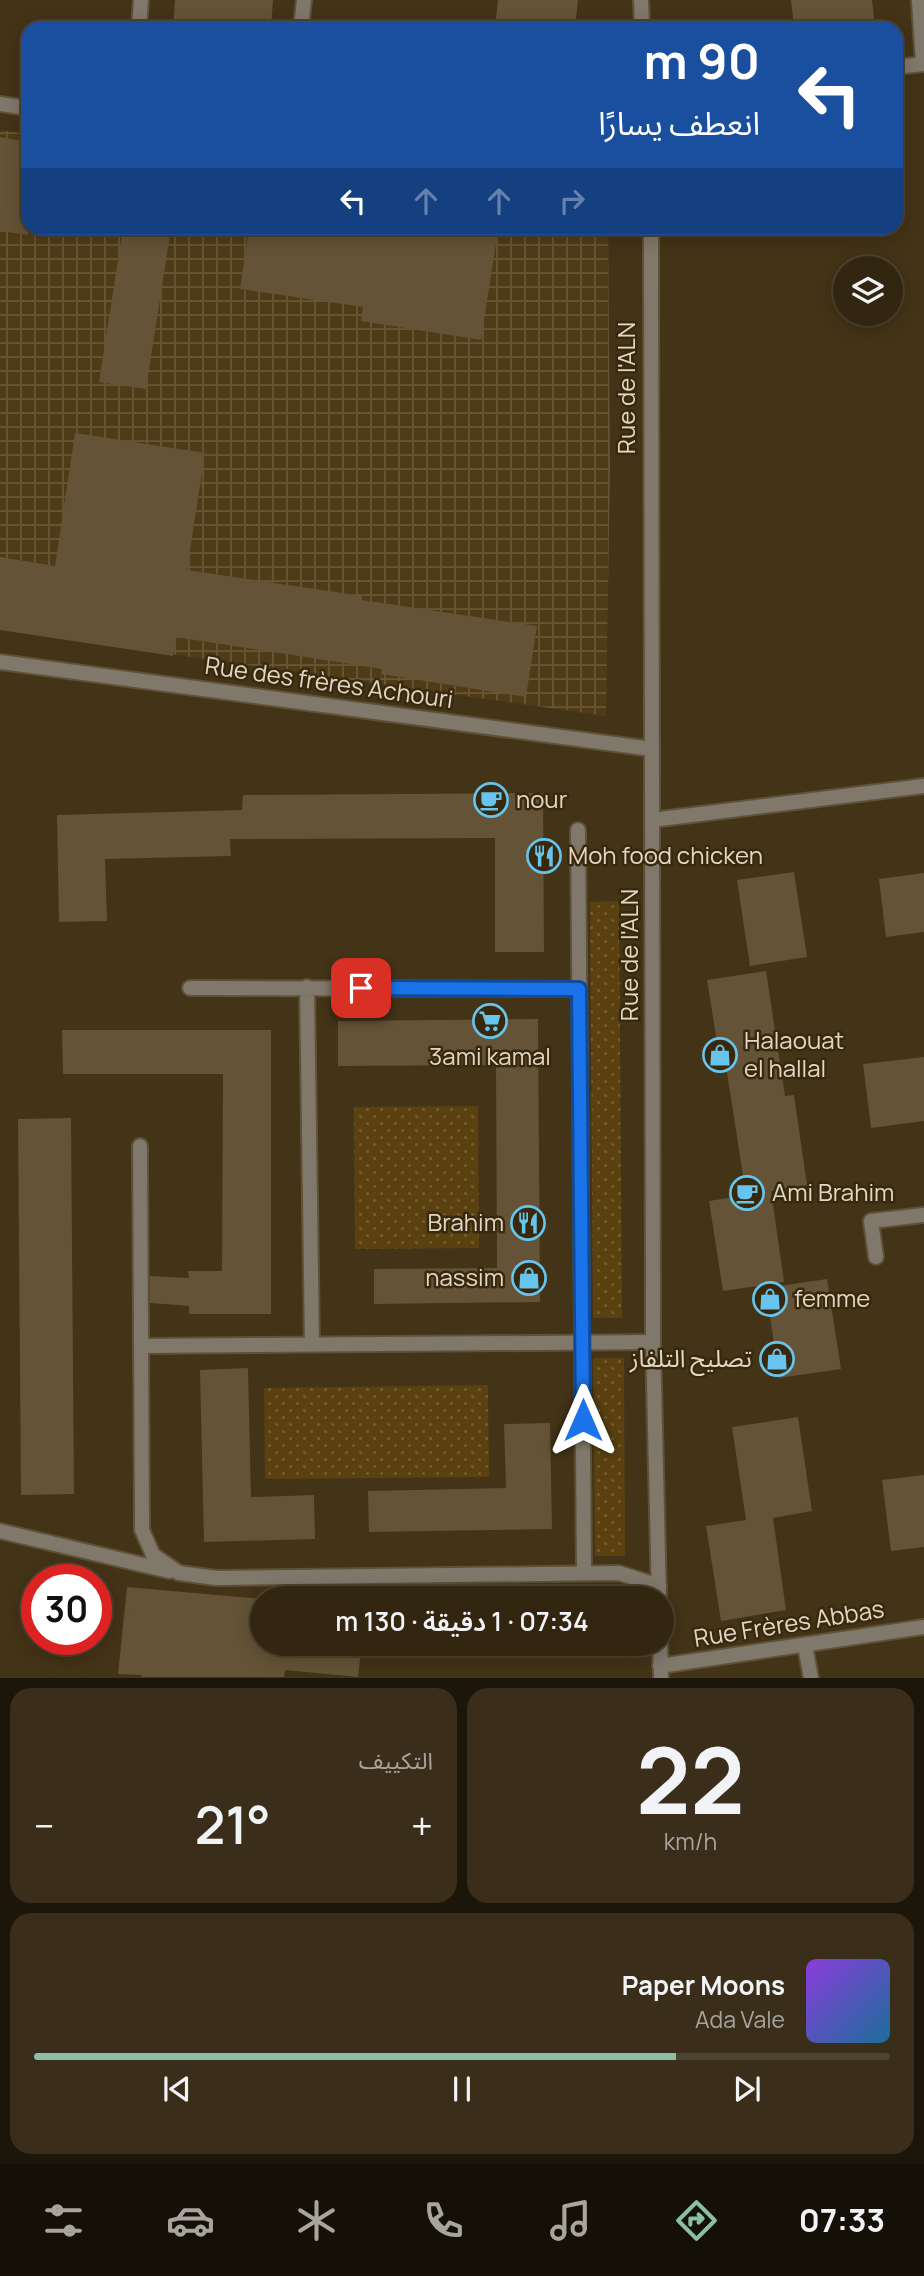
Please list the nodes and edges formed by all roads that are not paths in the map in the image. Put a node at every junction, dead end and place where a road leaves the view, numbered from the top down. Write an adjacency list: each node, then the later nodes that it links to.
1 (141, 0): 5 (street)
2 (304, 0): 6 (street)
3 (640, 0): 7 (street)
4 (919, 0): 8 (street)
5 (140, 21)
6 (302, 21)
7 (642, 21)
8 (924, 64): 9 (street)
9 (903, 66)
10 (0, 104): 11 (street)
11 (21, 107)
12 (651, 235): 14 (street, Rue de l'ALN)
13 (0, 662): 14 (street, Rue des frères Achouri)
14 (652, 749): 16 (street, Rue de l'ALN)
15 (924, 786): 16 (street)
16 (652, 820): 24 (street, Rue de l'ALN)
17 (578, 830): 20 (street)
18 (307, 987): 19 (street); 20 (street); 26 (street)
19 (190, 988)
20 (579, 989): 25 (street)
21 (140, 1146): 27 (street)
22 (924, 1215): 23 (street)
23 (876, 1257)
24 (653, 1342): 25 (street); 32 (street, Rue de l'ALN)
25 (582, 1343): 26 (street); 29 (street)
26 (312, 1345): 27 (street)
27 (142, 1346): 30 (street)
28 (0, 1531): 30 (street)
29 (584, 1572): 30 (street); 31 (street)
30 (179, 1573)
31 (646, 1586)
32 (659, 1586)
33 (924, 1627): 34 (street, Rue Frères Abbas)
34 (805, 1646): 35 (street, Rue Frères Abbas); 36 (street)
35 (660, 1672)
36 (811, 1678)

